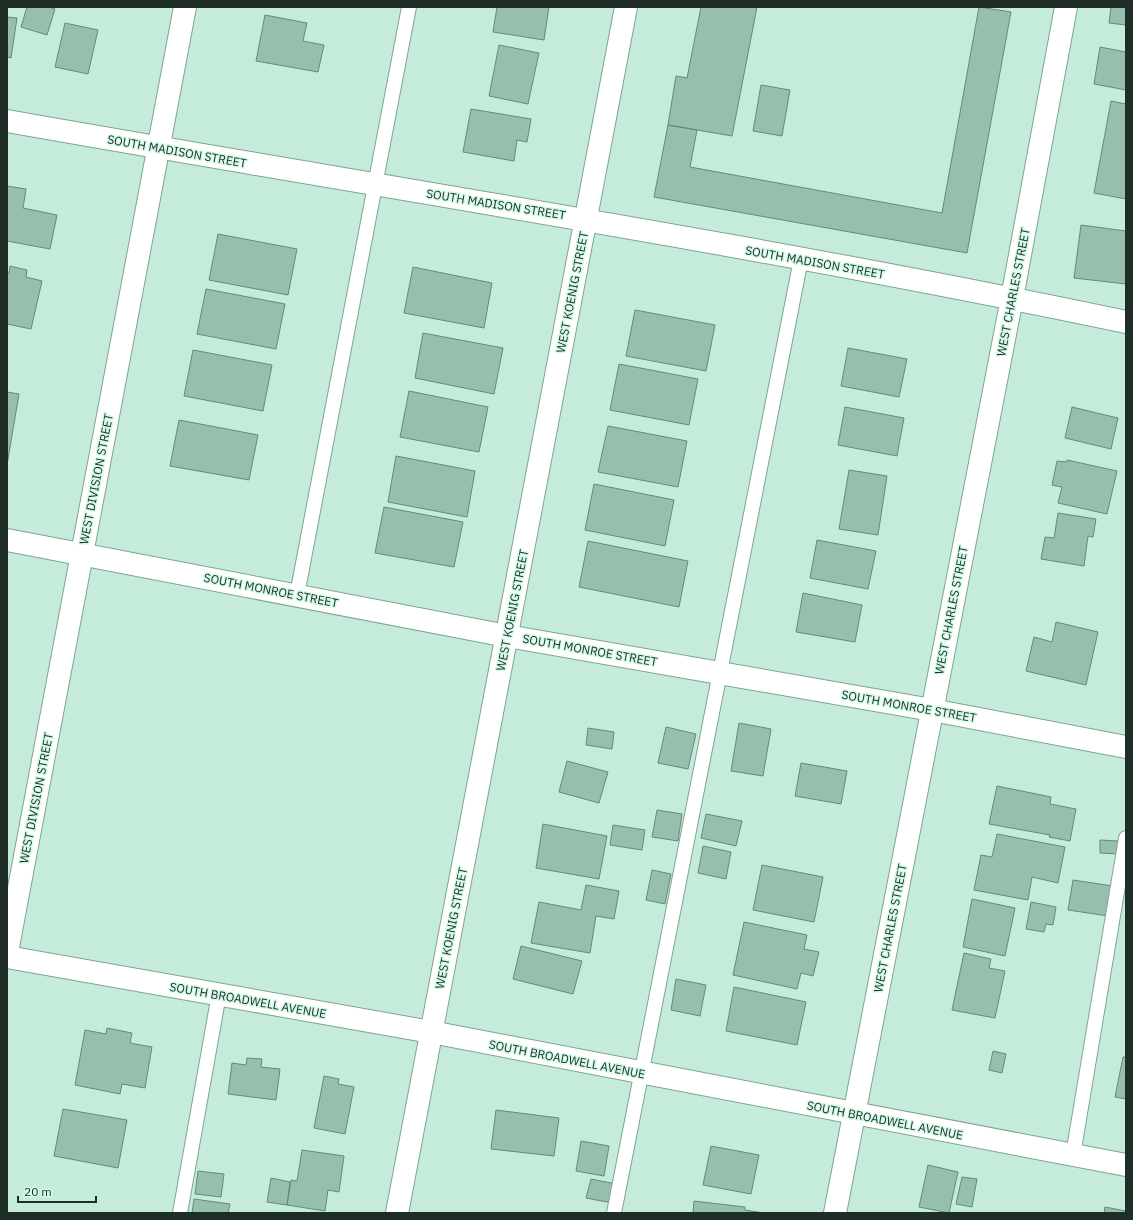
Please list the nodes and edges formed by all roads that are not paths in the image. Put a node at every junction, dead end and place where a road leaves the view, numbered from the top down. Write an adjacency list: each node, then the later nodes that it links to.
1 (185, 7): 6 (street, WEST DIVISION STREET)
2 (408, 7): 7 (lane)
3 (626, 7): 8 (street, WEST KOENIG STREET)
4 (1066, 7): 10 (street, WEST CHARLES STREET)
5 (7, 122): 6 (street, SOUTH MADISON STREET)
6 (159, 148): 7 (street, SOUTH MADISON STREET); 13 (street, WEST DIVISION STREET)
7 (375, 184): 8 (street, SOUTH MADISON STREET); 14 (lane)
8 (586, 219): 9 (street, SOUTH MADISON STREET); 15 (street, WEST KOENIG STREET)
9 (801, 259): 10 (street, SOUTH MADISON STREET); 16 (lane)
10 (1012, 298): 11 (street, SOUTH MADISON STREET); 17 (street, WEST CHARLES STREET)
11 (1126, 322)
12 (7, 540): 13 (street, SOUTH MONROE STREET)
13 (82, 553): 14 (street, SOUTH MONROE STREET); 20 (street, WEST DIVISION STREET)
14 (297, 595): 15 (street, SOUTH MONROE STREET)
15 (507, 636): 16 (street, SOUTH MONROE STREET); 23 (street, WEST KOENIG STREET)
16 (720, 673): 17 (street, SOUTH MONROE STREET); 24 (lane)
17 (932, 710): 18 (street, SOUTH MONROE STREET); 25 (street, WEST CHARLES STREET)
18 (1126, 747)
19 (1126, 838): 26 (lane)
20 (7, 952)
21 (7, 957): 22 (street, SOUTH BROADWELL AVENUE)
22 (219, 994): 23 (street, SOUTH BROADWELL AVENUE); 28 (lane)
23 (431, 1032): 24 (street, SOUTH BROADWELL AVENUE); 29 (street, WEST KOENIG STREET)
24 (641, 1073): 25 (street, SOUTH BROADWELL AVENUE); 30 (lane)
25 (854, 1114): 26 (street, SOUTH BROADWELL AVENUE); 31 (street, WEST CHARLES STREET)
26 (1073, 1155): 27 (street, SOUTH BROADWELL AVENUE)
27 (1126, 1165)
28 (180, 1213)
29 (397, 1213)
30 (614, 1213)
31 (835, 1213)

